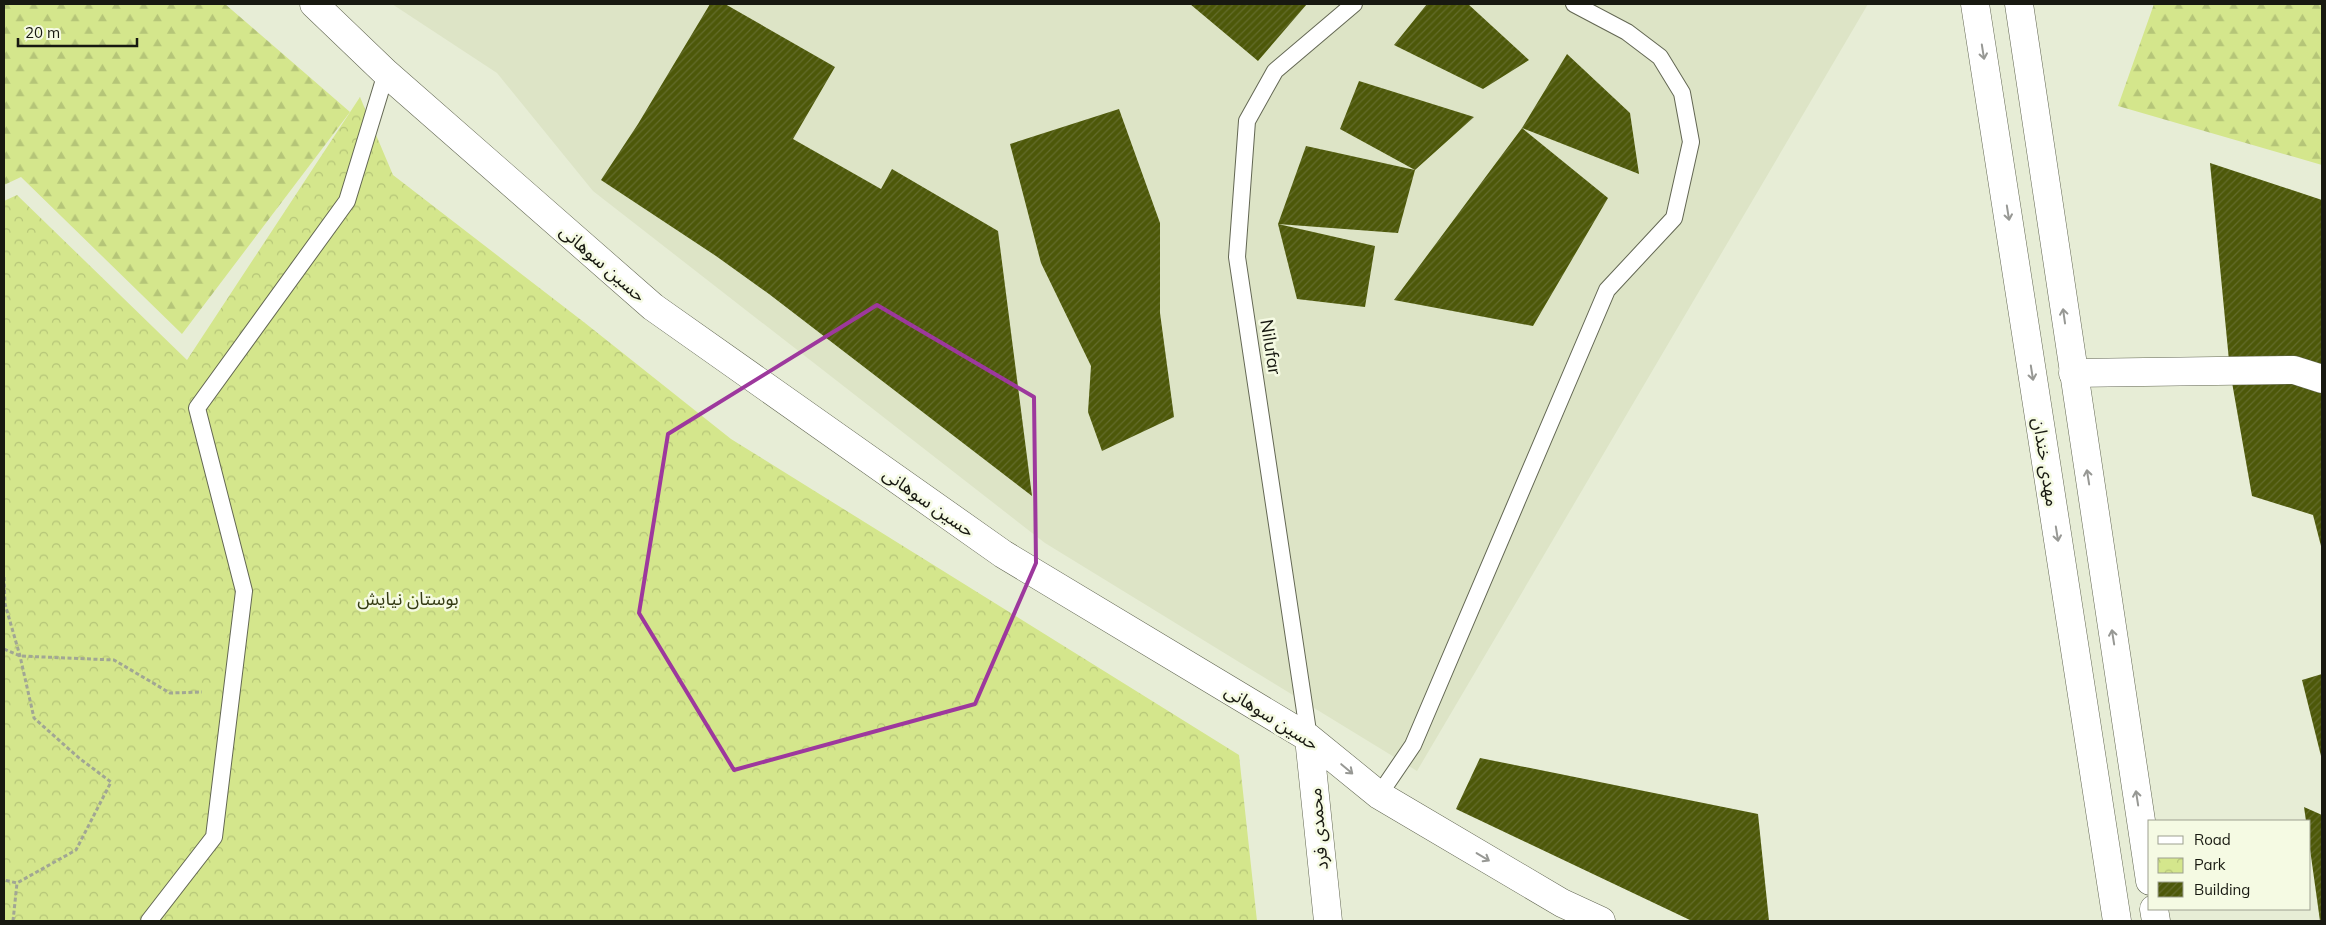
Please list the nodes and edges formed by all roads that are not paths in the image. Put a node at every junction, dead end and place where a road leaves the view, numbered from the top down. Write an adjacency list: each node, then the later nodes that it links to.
1 (314, 4): 6 (street, حسین سوهانی)
2 (1354, 4): 9 (lane, Nilufar)
3 (1574, 4): 10 (lane)
4 (1975, 4): 15 (street, مهدی خندان, one-way to 15)
5 (2019, 4): 7 (street, one-way to 5)
6 (386, 73): 9 (street, حسین سوهانی); 12 (lane)
7 (2073, 373): 8 (street); 11 (street, one-way to 7)
8 (2322, 379)
9 (1310, 738): 10 (street, حسین سوهانی, one-way to 10); 13 (street, محمدی فرد)
10 (1379, 795): 14 (street, حسین سوهانی, one-way to 14)
11 (2148, 868)
12 (149, 921)
13 (1328, 921)
14 (1601, 921)
15 (2117, 921)

